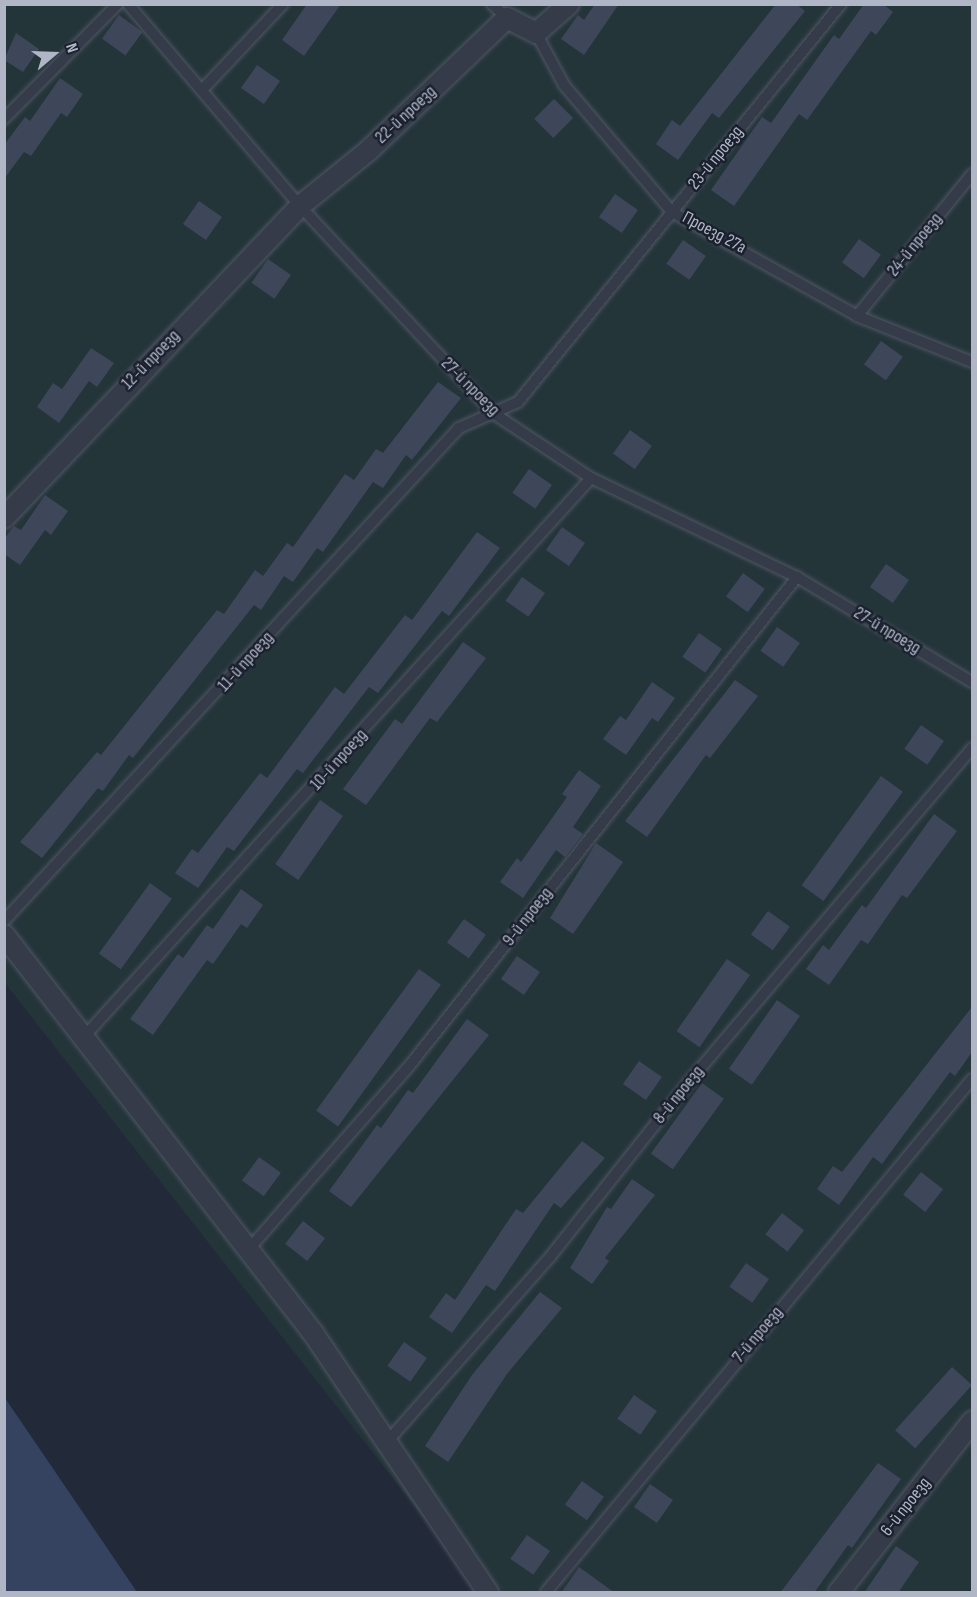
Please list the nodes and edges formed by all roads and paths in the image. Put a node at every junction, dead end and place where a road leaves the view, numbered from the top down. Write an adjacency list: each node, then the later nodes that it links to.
1 (118, 4): 10 (lane)
2 (128, 4): 9 (lane, 27-й проезд)
3 (283, 4): 9 (lane)
4 (492, 4): 7 (lane)
5 (568, 4): 8 (street)
6 (841, 4): 13 (lane, 23-й проезд)
7 (507, 18): 8 (street); 12 (street, 22-й проезд)
8 (537, 33): 13 (lane, Проезд 27а)
9 (201, 90): 12 (lane, 27-й проезд)
10 (4, 119)
11 (972, 174): 14 (lane, 24-й проезд)
12 (300, 206): 16 (lane, 27-й проезд); 18 (street, 12-й проезд)
13 (672, 212): 14 (lane, Проезд 27а); 16 (lane, 23-й проезд)
14 (857, 316): 15 (lane, Проезд 27а)
15 (972, 362)
16 (493, 413): 17 (lane, 27-й проезд); 22 (lane, 11-й проезд)
17 (591, 478): 19 (lane, 27-й проезд); 24 (lane, 10-й проезд)
18 (4, 518)
19 (797, 577): 20 (lane, 27-й проезд); 26 (lane, 9-й проезд)
20 (972, 682)
21 (972, 747): 28 (lane, 8-й проезд)
22 (4, 921)
23 (4, 935): 24 (street)
24 (84, 1038): 26 (street)
25 (972, 1079): 30 (lane, 7-й проезд)
26 (249, 1249): 28 (street)
27 (972, 1422): 31 (street, 6-й проезд)
28 (386, 1443): 29 (street)
29 (488, 1593)
30 (546, 1593)
31 (839, 1593)

